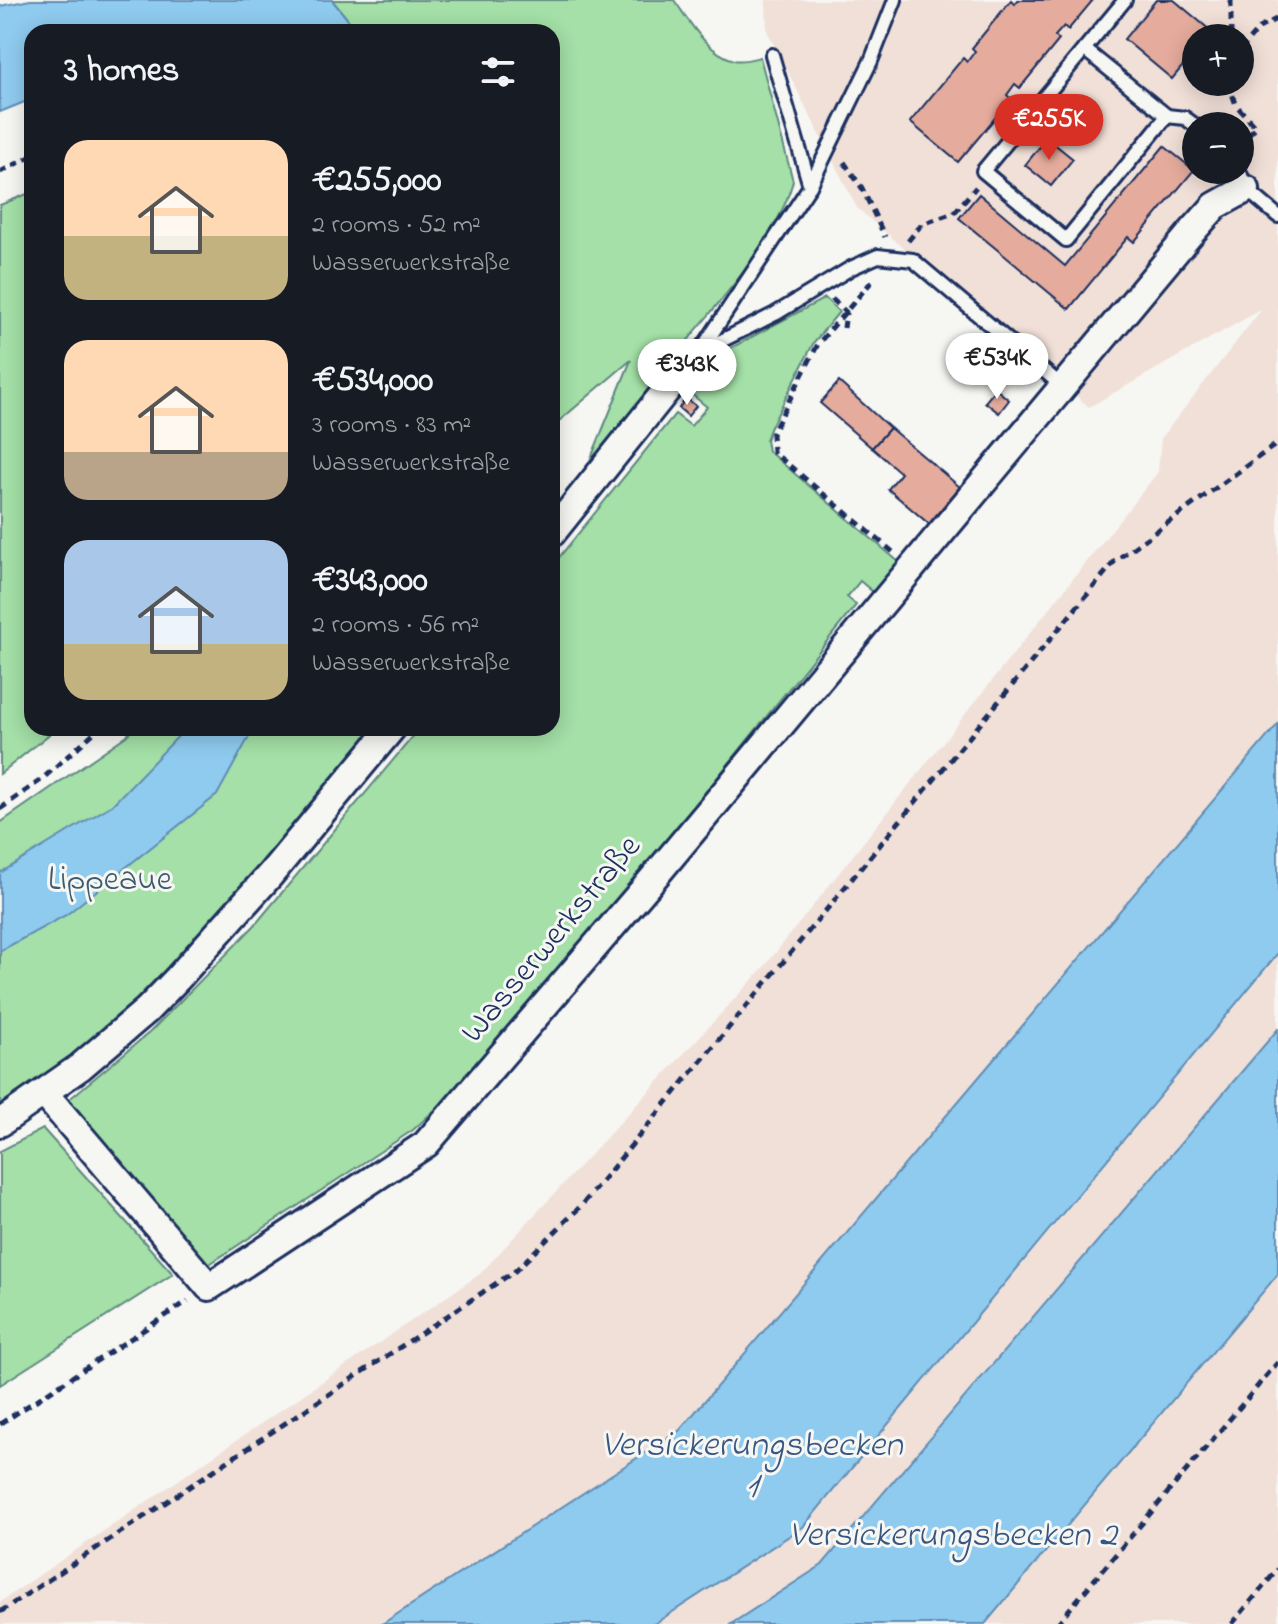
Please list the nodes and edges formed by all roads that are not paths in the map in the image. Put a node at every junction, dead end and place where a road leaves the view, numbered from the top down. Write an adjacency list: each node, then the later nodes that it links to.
1 (895, 0): 9 (lane)
2 (1125, 0): 3 (lane)
3 (1084, 49): 5 (lane); 5 (lane)
4 (772, 55): 9 (lane)
5 (1167, 116): 6 (lane)
6 (1182, 118)
7 (1237, 184): 12 (street, Wasserwerkstraße)
8 (1247, 184): 10 (lane)
9 (810, 186): 11 (lane)
10 (1278, 216)
11 (699, 352): 12 (lane); 13 (lane)
12 (1062, 386): 16 (street, Wasserwerkstraße)
13 (669, 387): 14 (street)
14 (560, 523)
15 (385, 736): 16 (street)
16 (44, 1093): 17 (street)
17 (0, 1123)

